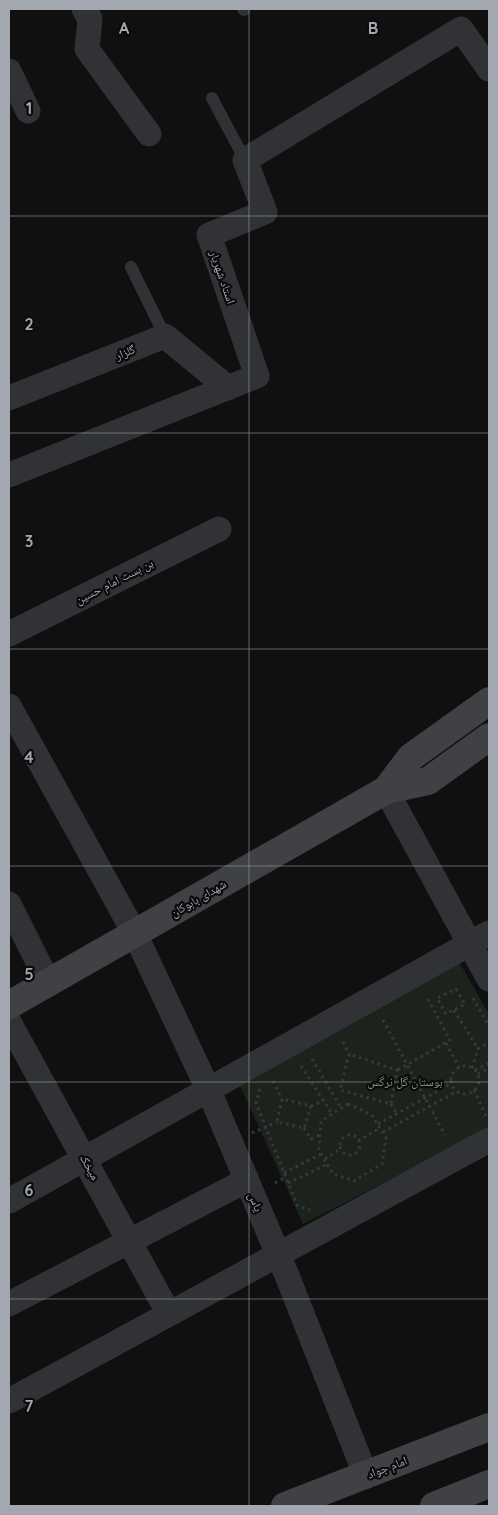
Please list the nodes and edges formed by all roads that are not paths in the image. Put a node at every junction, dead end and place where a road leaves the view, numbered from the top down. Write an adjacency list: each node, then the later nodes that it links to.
1 (84, 9): 6 (street)
2 (489, 69): 7 (street)
3 (9, 71): 5 (street)
4 (212, 98): 7 (lane)
5 (28, 111)
6 (149, 134)
7 (245, 160): 10 (street, استاد شهریار)
8 (131, 267): 9 (lane)
9 (165, 336): 10 (street); 11 (street, گلزار)
10 (228, 388): 12 (street, استاد شهریار)
11 (9, 398)
12 (9, 475)
13 (219, 529): 14 (street, بن بست امام حسین)
14 (9, 634)
15 (489, 701): 18 (street, شهدای بابوکان)
16 (9, 706): 20 (street, یاس)
17 (489, 737): 18 (street, شهدای بابوکان)
18 (386, 790): 20 (street, شهدای بابوکان); 21 (street)
19 (9, 904): 23 (street)
20 (135, 934): 23 (street, شهدای بابوکان); 26 (street, یاس)
21 (480, 939): 22 (street); 26 (street)
22 (489, 979)
23 (48, 982): 24 (street, شهدای بابوکان)
24 (9, 1005)
25 (9, 1022): 28 (street, میخک)
26 (209, 1090): 28 (street); 29 (street, یاس)
27 (486, 1124): 32 (street)
28 (85, 1158): 30 (street); 31 (street, میخک)
29 (246, 1180): 31 (street); 32 (street, یاس)
30 (9, 1201)
31 (129, 1240): 33 (street); 34 (street, میخک)
32 (278, 1255): 34 (street); 37 (street, یاس)
33 (9, 1304)
34 (169, 1314): 35 (street)
35 (9, 1401)
36 (489, 1427): 37 (street, امام جواد)
37 (366, 1476): 39 (street, امام جواد)
38 (489, 1484): 40 (street)
39 (285, 1506)
40 (434, 1506)

